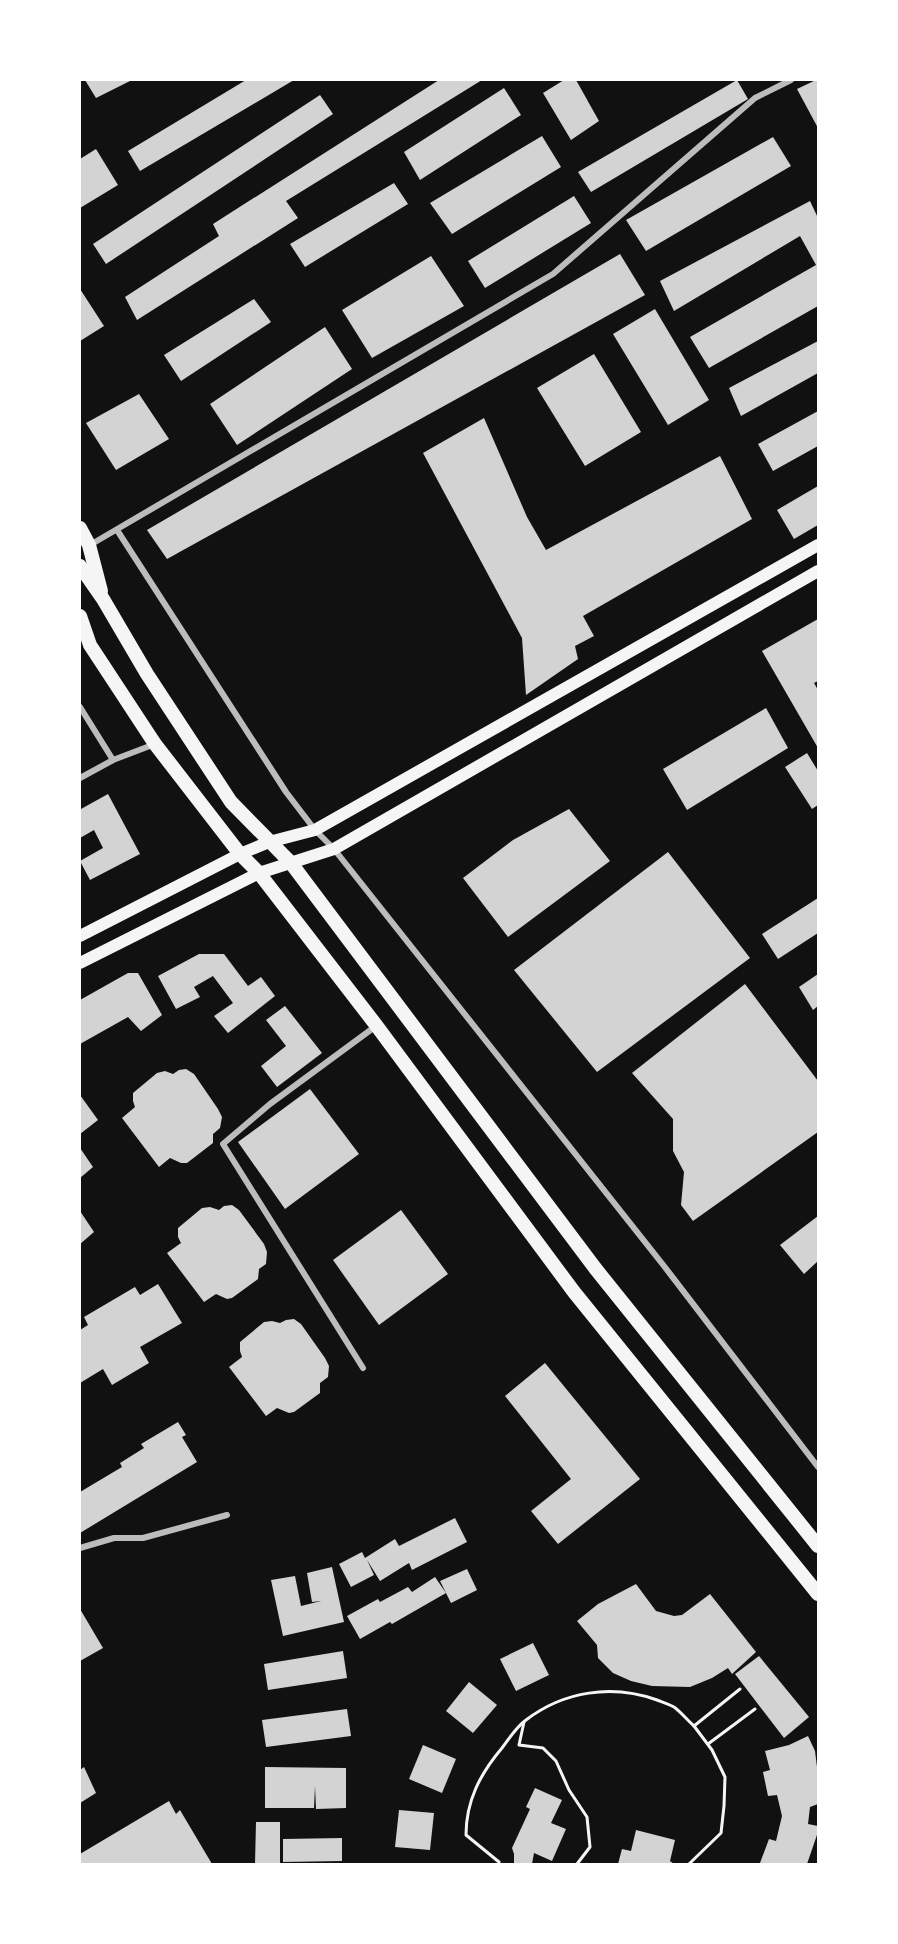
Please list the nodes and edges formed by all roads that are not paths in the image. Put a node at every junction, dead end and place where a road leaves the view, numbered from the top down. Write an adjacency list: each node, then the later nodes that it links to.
1 (791, 80): 3 (street)
2 (80, 528): 4 (main road)
3 (117, 530): 4 (street); 16 (street)
4 (89, 545): 8 (main road)
5 (819, 545): 16 (main road)
6 (80, 566): 8 (main road)
7 (819, 570): 18 (main road)
8 (103, 599): 17 (main road)
9 (80, 616): 11 (main road)
10 (80, 633): 11 (main road)
11 (90, 645): 13 (main road)
12 (80, 707): 14 (street)
13 (155, 744): 14 (street); 19 (main road)
14 (114, 760): 15 (street)
15 (80, 778)
16 (315, 830): 17 (main road); 18 (street)
17 (269, 842): 19 (main road); 20 (main road)
18 (334, 849): 20 (main road); 26 (street)
19 (240, 854): 21 (main road); 22 (main road)
20 (291, 863): 21 (main road); 28 (main road)
21 (259, 873): 23 (main road); 24 (main road)
22 (80, 936)
23 (80, 963)
24 (376, 1025): 25 (street); 30 (main road)
25 (363, 1368)
26 (819, 1467)
27 (227, 1515): 29 (street)
28 (819, 1546)
29 (80, 1548)
30 (819, 1594)

